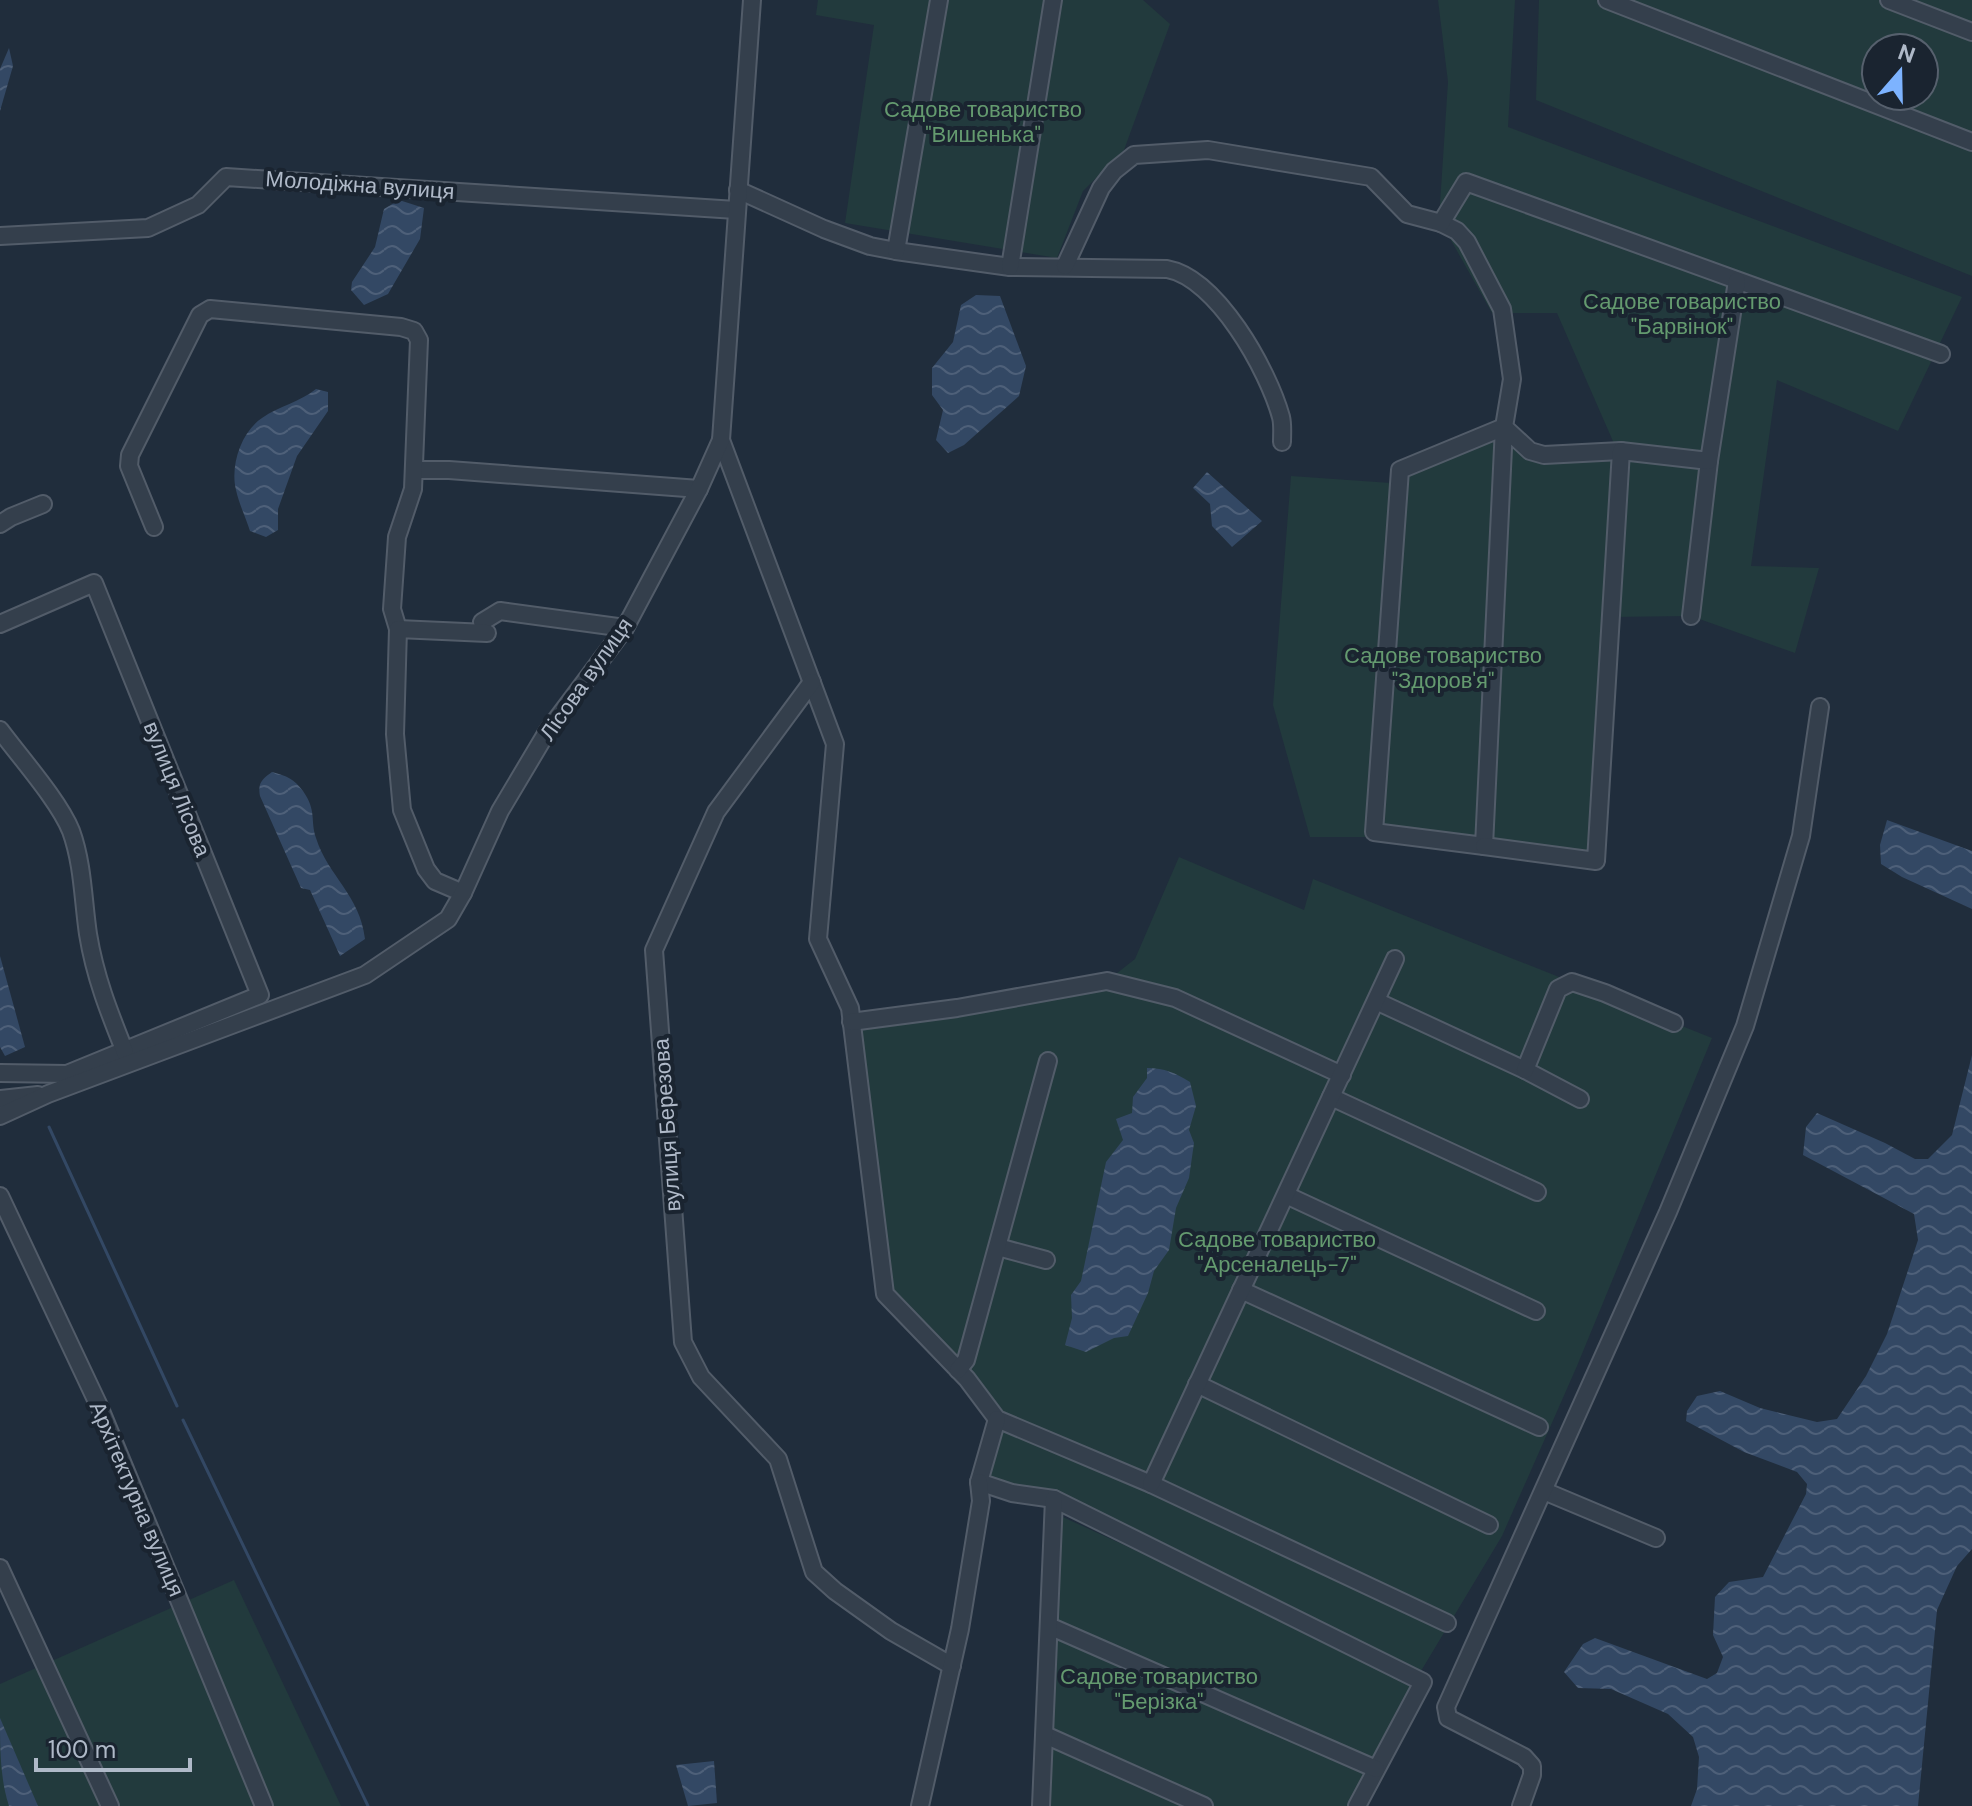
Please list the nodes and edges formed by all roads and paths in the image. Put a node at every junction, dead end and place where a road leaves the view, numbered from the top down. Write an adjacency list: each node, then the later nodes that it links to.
1 (752, 0): 8 (street, Лісова вулиця)
2 (939, 0): 12 (street)
3 (1053, 0): 14 (street)
4 (1607, 0): 7 (street)
5 (1889, 0): 6 (street)
6 (1972, 32)
7 (1972, 142)
8 (738, 190): 9 (street, Лісова вулиця); 12 (street)
9 (736, 210): 11 (street, Молодіжна вулиця); 18 (street, Лісова вулиця)
10 (1441, 223): 13 (street); 15 (street); 17 (street)
11 (0, 236)
12 (896, 251): 14 (street)
13 (1065, 266): 14 (street); 19 (street)
14 (1010, 267)
15 (1737, 281): 16 (street); 21 (street)
16 (1941, 354)
17 (1504, 427): 20 (street); 34 (street); 34 (street)
18 (721, 440): 23 (street, Лісова вулиця); 31 (street)
19 (1282, 442)
20 (1621, 451): 21 (street); 34 (street)
21 (1709, 461): 27 (street)
22 (414, 470): 23 (street); 26 (street); 30 (street)
23 (699, 489): 29 (street, Лісова вулиця)
24 (43, 504): 25 (street)
25 (0, 524)
26 (154, 527)
27 (1691, 616)
28 (0, 624): 40 (street, вулиця Лісова)
29 (625, 628): 30 (street); 35 (street, Лісова вулиця)
30 (398, 629): 35 (street)
31 (812, 682): 38 (street); 74 (street, вулиця Березова)
32 (1820, 707): 67 (street)
33 (0, 730): 40 (street)
34 (1484, 846)
35 (463, 893): 48 (street, Лісова вулиця)
36 (1395, 959): 37 (street)
37 (1376, 1001): 43 (street); 46 (street)
38 (851, 1022): 46 (street); 61 (street)
39 (1674, 1023): 43 (street)
40 (125, 1052): 45 (street)
41 (0, 1060): 45 (street)
42 (1048, 1061): 57 (street)
43 (1525, 1070): 52 (street)
44 (0, 1073): 45 (street)
45 (19, 1074)
46 (1342, 1075): 50 (street)
47 (0, 1083): 49 (street)
48 (48, 1094): 49 (street); 53 (street)
49 (22, 1096): 51 (street)
50 (1331, 1097): 54 (street); 55 (street)
51 (0, 1099)
52 (1580, 1099)
53 (0, 1116)
54 (1537, 1192)
55 (1286, 1195): 59 (street); 60 (street)
56 (0, 1196): 78 (street, Архітектурна вулиця)
57 (998, 1247): 58 (street); 61 (street)
58 (1046, 1260)
59 (1241, 1290): 62 (street); 64 (street)
60 (1536, 1311)
61 (958, 1370): 63 (street)
62 (1197, 1384): 66 (street); 69 (street)
63 (997, 1419): 65 (street); 66 (street)
64 (1539, 1427)
65 (979, 1482): 68 (street); 74 (street)
66 (1151, 1484): 72 (street)
67 (1544, 1491): 70 (street); 83 (street)
68 (1054, 1499): 73 (street); 76 (street)
69 (1489, 1525)
70 (1656, 1538)
71 (0, 1568): 77 (street)
72 (1447, 1623)
73 (1049, 1626): 75 (street); 76 (street)
74 (952, 1666): 79 (street)
75 (1045, 1735): 80 (street); 81 (street)
76 (1376, 1769): 82 (street)
77 (110, 1806)
78 (264, 1806)
79 (920, 1806)
80 (1041, 1806)
81 (1204, 1806)
82 (1357, 1806)
83 (1521, 1806)

